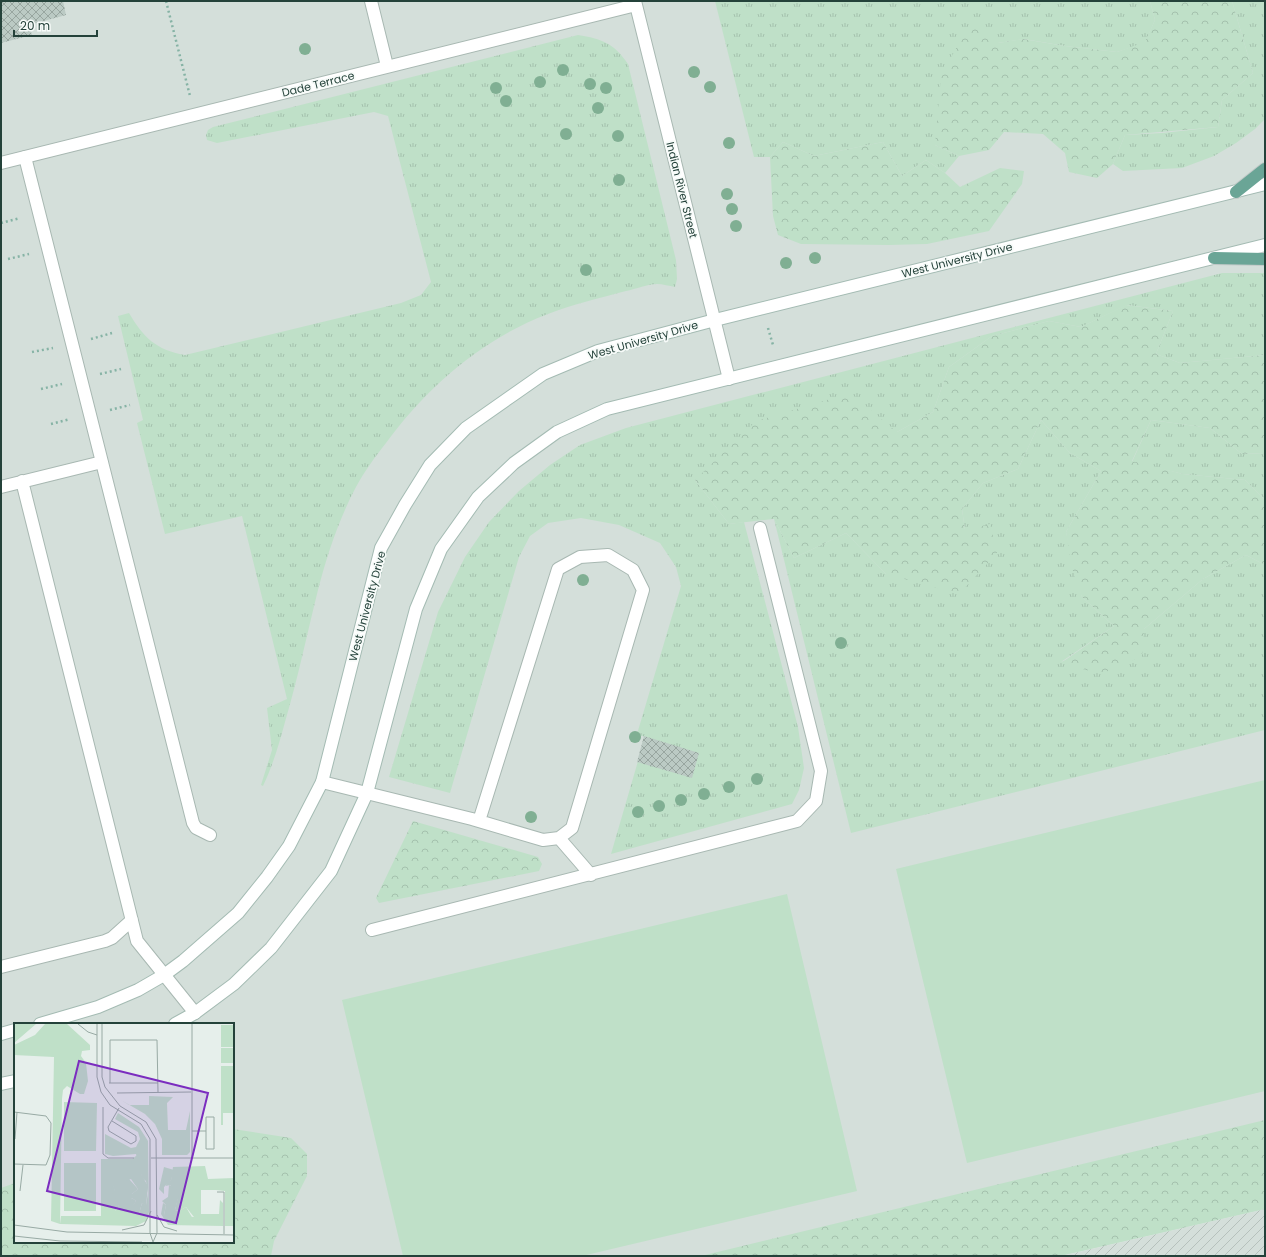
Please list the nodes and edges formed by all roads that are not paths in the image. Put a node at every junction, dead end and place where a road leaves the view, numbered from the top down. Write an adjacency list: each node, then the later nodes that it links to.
1 (371, 1): 3 (street)
2 (635, 3): 3 (street, Dade Terrace); 12 (street, Indian River Street)
3 (387, 66): 4 (street, Dade Terrace)
4 (25, 157): 5 (street, Dade Terrace); 14 (street)
5 (1, 163)
6 (1265, 169): 8 (main road)
7 (1265, 184): 8 (street, West University Drive)
8 (1236, 192): 12 (street, West University Drive)
9 (1265, 246): 10 (street)
10 (1214, 258): 11 (main road); 13 (street)
11 (1265, 259)
12 (715, 320): 13 (street, Indian River Street); 18 (street, West University Drive)
13 (729, 379): 19 (street)
14 (102, 462): 15 (street); 21 (street)
15 (22, 481): 16 (street); 24 (street)
16 (1, 487)
17 (760, 528): 23 (street)
18 (322, 782): 19 (street); 27 (street, West University Drive)
19 (367, 793): 20 (street); 28 (street)
20 (479, 821): 22 (street); 22 (street)
21 (210, 835)
22 (559, 838): 23 (street)
23 (591, 874): 25 (street)
24 (132, 920): 26 (street); 27 (street)
25 (372, 930)
26 (1, 967)
27 (164, 975): 28 (street); 29 (street, West University Drive)
28 (195, 1013): 30 (street)
29 (43, 1023)
30 (177, 1023)
31 (14, 1030): 32 (street)
32 (1, 1034)
33 (14, 1080): 34 (street)
34 (1, 1084)

